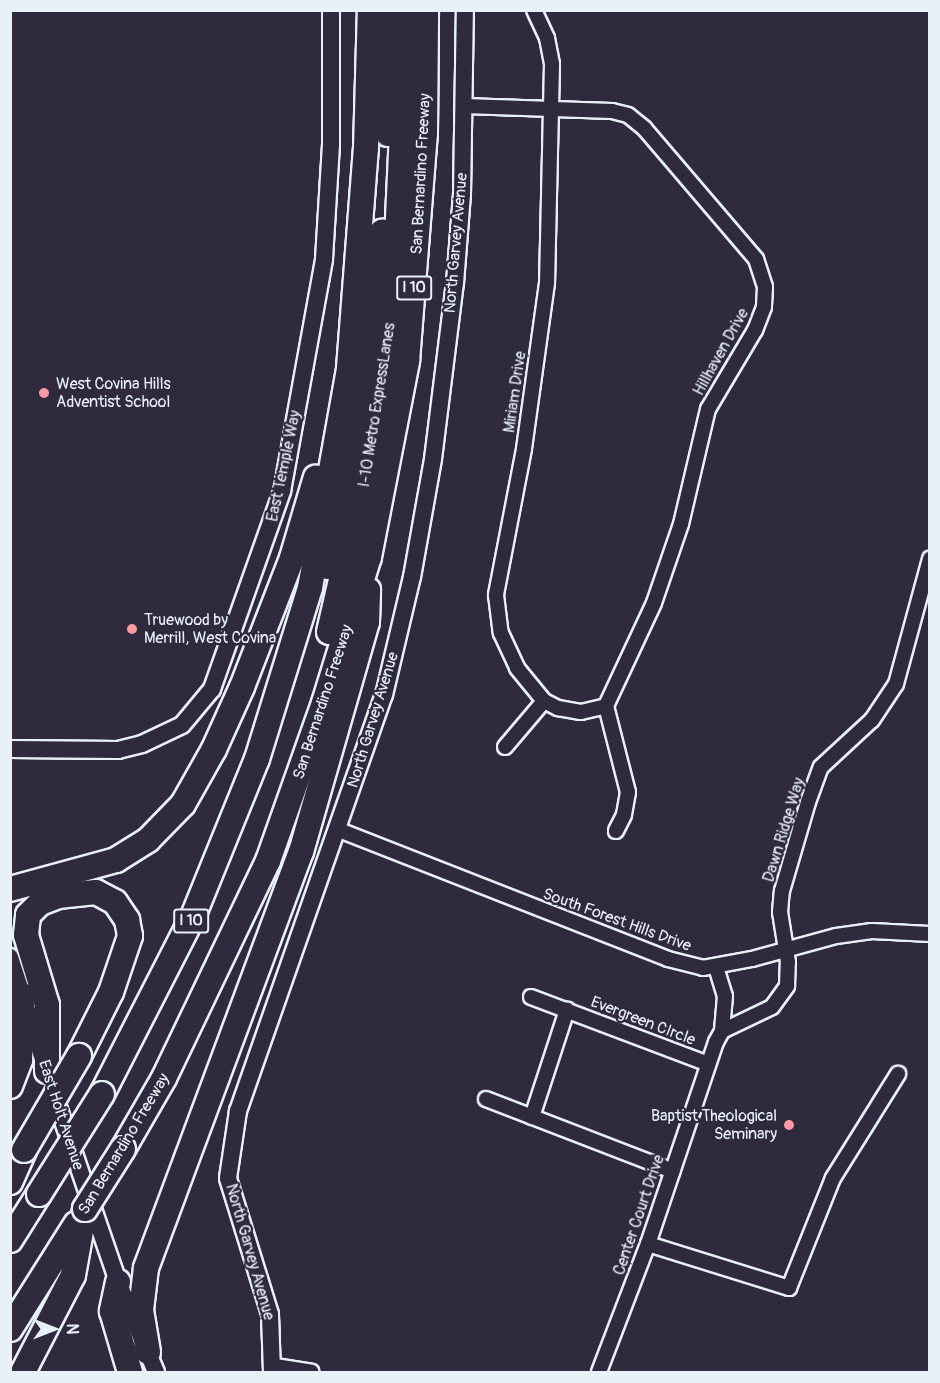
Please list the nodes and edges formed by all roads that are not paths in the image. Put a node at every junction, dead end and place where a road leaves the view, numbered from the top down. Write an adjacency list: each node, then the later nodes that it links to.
1 (332, 10): 16 (street, East Temple Way)
2 (370, 10): 9 (highway, I 10)
3 (391, 10): 14 (highway, I-10 Metro ExpressLanes)
4 (465, 10): 7 (street, North Garvey Avenue)
5 (534, 10): 8 (street, Miriam Drive)
6 (422, 12): 10 (highway, San Bernardino Freeway / I 10); 17 (highway, I-10 Metro ExpressLanes)
7 (464, 106): 8 (street, Hillhaven Drive); 18 (street, North Garvey Avenue)
8 (552, 109): 12 (street, Miriam Drive); 13 (street, Hillhaven Drive)
9 (349, 368): 14 (highway, I 10); 20 (highway)
10 (369, 557): 17 (highway, San Bernardino Freeway / I 10); 42 (highway)
11 (930, 559): 22 (street, Dawn Ridge Way)
12 (544, 701): 13 (street); 15 (street)
13 (606, 706): 19 (street)
14 (262, 740): 38 (highway, I 10, bridge)
15 (505, 747)
16 (14, 750)
17 (307, 756): 37 (highway, San Bernardino Freeway / I 10, bridge)
18 (339, 830): 24 (street, South Forest Hills Drive); 43 (street, North Garvey Avenue)
19 (616, 831)
20 (10, 889)
21 (930, 934): 22 (street, South Forest Hills Drive)
22 (788, 955): 24 (street, South Forest Hills Drive); 28 (street)
23 (10, 957): 25 (street, East Holt Avenue)
24 (716, 967): 28 (street, Center Court Drive)
25 (16, 980): 30 (street, East Holt Avenue); 32 (highway)
26 (531, 997): 27 (street, Evergreen CIrcle)
27 (567, 1010): 29 (street, Evergreen CIrcle); 34 (street, Evergreen CIrcle)
28 (722, 1031): 29 (street, Center Court Drive)
29 (708, 1064): 35 (street, Center Court Drive)
30 (47, 1071): 36 (highway, bridge); 40 (street, East Holt Avenue)
31 (898, 1074): 39 (street)
32 (10, 1086)
33 (486, 1099): 34 (street)
34 (532, 1117): 35 (street)
35 (673, 1170): 39 (street, Center Court Drive)
36 (10, 1182)
37 (85, 1209): 41 (highway, San Bernardino Freeway / I 10); 44 (highway)
38 (10, 1240)
39 (648, 1244): 47 (street, Center Court Drive)
40 (118, 1282): 42 (street, East Holt Avenue); 45 (highway)
41 (10, 1329)
42 (152, 1362)
43 (273, 1369): 46 (street)
44 (23, 1372)
45 (130, 1372)
46 (312, 1372)
47 (598, 1372)

